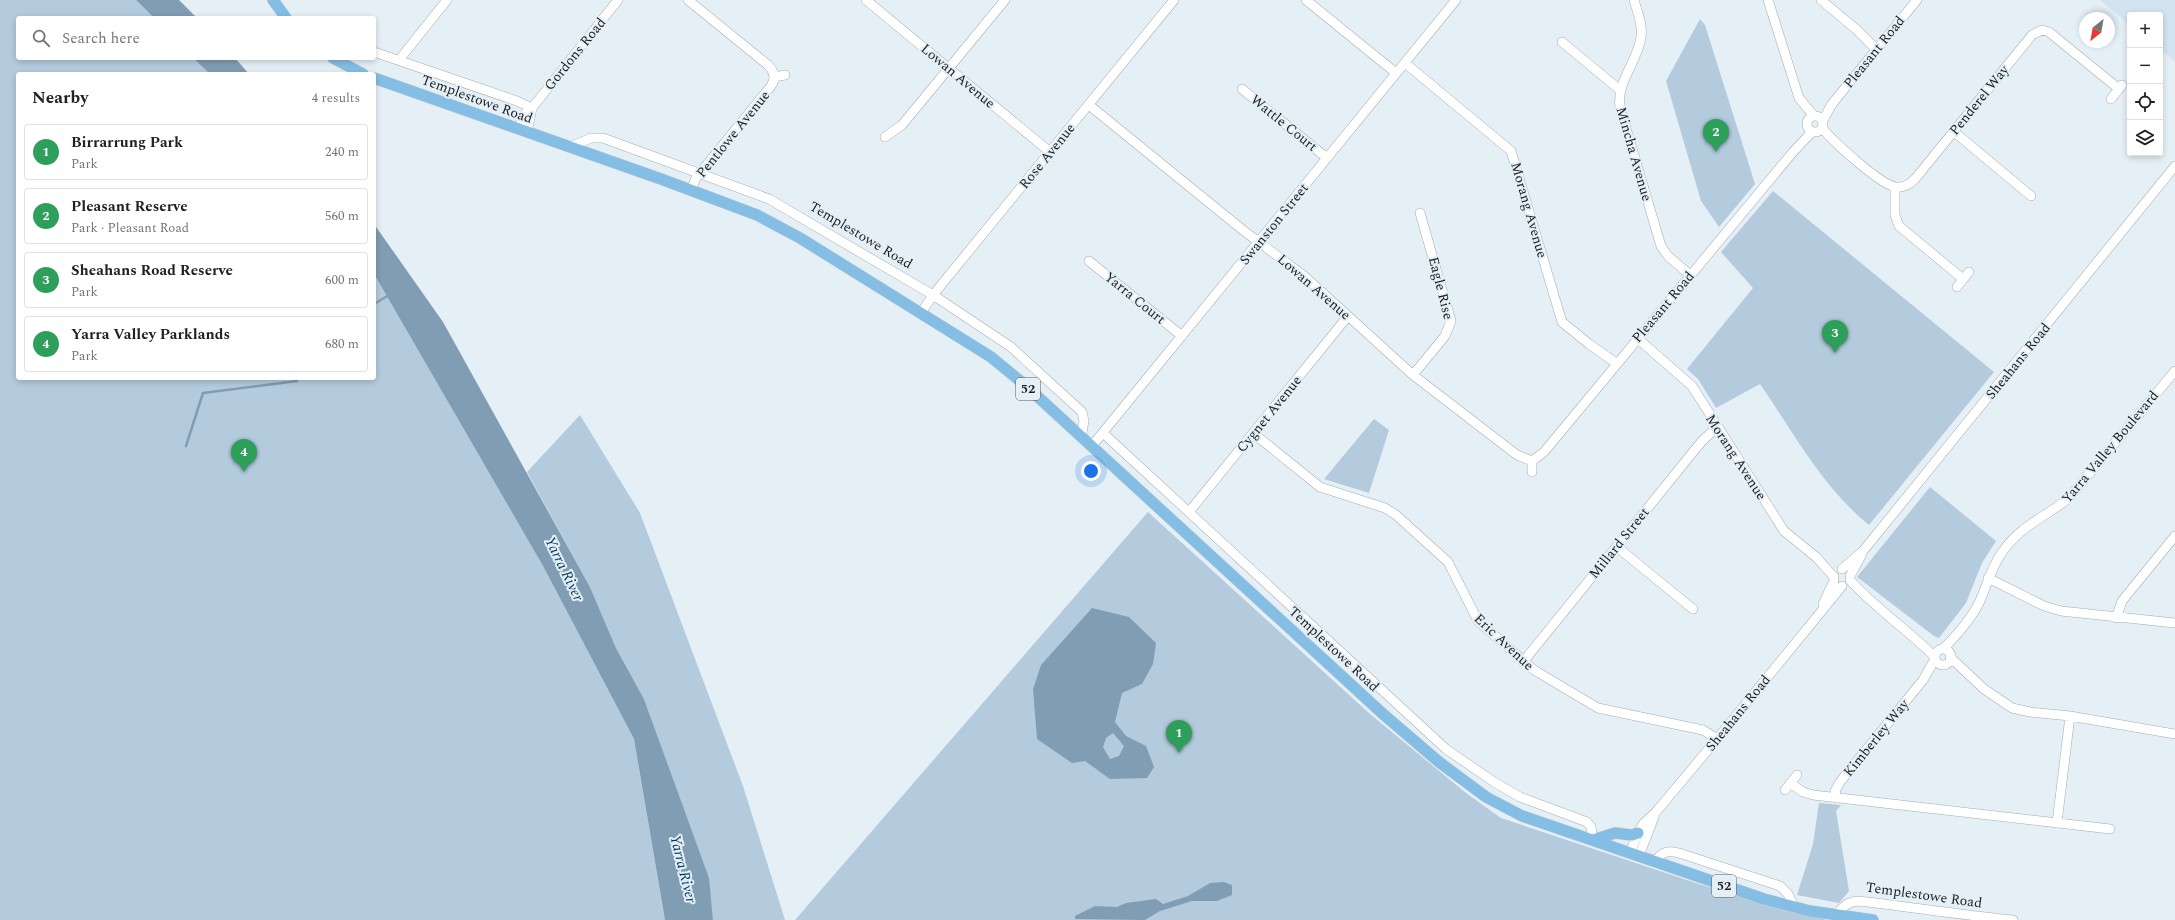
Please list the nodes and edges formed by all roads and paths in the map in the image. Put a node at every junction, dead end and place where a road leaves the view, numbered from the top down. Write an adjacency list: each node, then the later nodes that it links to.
1 (273, 0): 14 (main road)
2 (447, 0): 19 (street)
3 (618, 0): 31 (street, Gordons Road)
4 (688, 0): 25 (street, Pentlowe Avenue)
5 (866, 0): 21 (street, Lowan Avenue)
6 (1005, 0): 21 (street)
7 (1174, 0): 30 (street, Rose Avenue)
8 (1306, 0): 23 (street)
9 (1456, 0): 20 (street, Swanston Street)
10 (1634, 0): 28 (street, Mincha Avenue)
11 (1768, 0): 32 (street)
12 (1821, 0): 16 (street)
13 (1917, 0): 16 (street, Pleasant Road)
14 (285, 16)
15 (1562, 42): 28 (street)
16 (1878, 47): 32 (street, Pleasant Road)
17 (376, 53): 19 (street)
18 (337, 60): 22 (main road)
19 (399, 60): 31 (street)
20 (1405, 63): 23 (street, Swanston Street); 54 (street, Morang Avenue)
21 (949, 68): 35 (street); 37 (street, Lowan Avenue)
22 (359, 72)
23 (1396, 73): 38 (street, Swanston Street)
24 (785, 75): 25 (street, Pentlowe Avenue)
25 (774, 77): 40 (street, Pentlowe Avenue)
26 (376, 79): 33 (main road, Templestowe Road / 52)
27 (1242, 89): 38 (street, Wattle Court)
28 (1620, 90): 47 (street, Mincha Avenue)
29 (2111, 98): 34 (street, Penderel Way)
30 (1089, 105): 37 (street, Rose Avenue); 45 (street, Lowan Avenue)
31 (532, 108): 33 (street, Gordons Road)
32 (1814, 124): 41 (street); 47 (street, Pleasant Road)
33 (523, 131): 36 (main road, Templestowe Road / 52)
34 (1953, 131): 41 (street, Penderel Way); 43 (street)
35 (885, 137)
36 (570, 147): 40 (street, Templestowe Road); 42 (main road, Templestowe Road / 52)
37 (1050, 152): 49 (street, Rose Avenue)
38 (1327, 158): 45 (street, Swanston Street)
39 (2174, 168): 67 (street, Sheahans Road)
40 (700, 174): 42 (street, Pentlowe Avenue); 49 (street, Templestowe Road)
41 (1895, 187): 48 (street)
42 (691, 190): 50 (main road, Templestowe Road / 52)
43 (2032, 196)
44 (1420, 214): 56 (street, Eagle Rise)
45 (1259, 242): 51 (street, Lowan Avenue); 52 (street, Swanston Street)
46 (1089, 261): 52 (street, Yarra Court)
47 (1690, 275): 53 (street, Pleasant Road)
48 (1963, 279)
49 (933, 295): 50 (street, Rose Avenue); 60 (street, Templestowe Road)
50 (921, 313): 60 (main road, Templestowe Road / 52)
51 (1348, 316): 56 (street, Lowan Avenue); 59 (street, Cygnet Avenue)
52 (1182, 336): 58 (street, Swanston Street)
53 (1635, 340): 54 (street, Pleasant Road); 57 (street, Morang Avenue)
54 (1614, 365): 62 (street, Pleasant Road)
55 (2175, 371): 68 (street, Yarra Valley Boulevard)
56 (1413, 375): 62 (street, Lowan Avenue)
57 (1717, 427): 66 (street, Millard Street); 67 (street, Morang Avenue)
58 (1103, 433): 61 (street, Swanston Street); 64 (street, Templestowe Road)
59 (1253, 433): 64 (street, Cygnet Avenue); 73 (street, Eric Avenue)
60 (1081, 438): 61 (main road, Templestowe Road / 52)
61 (1091, 447): 83 (main road, Templestowe Road / 52)
62 (1532, 461): 63 (street)
63 (1532, 472)
64 (1189, 512): 83 (street, Templestowe Road)
65 (2175, 536): 70 (street)
66 (1617, 547): 69 (street); 73 (street, Millard Street)
67 (1842, 578): 72 (street, Morang Avenue); 76 (street, Sheahans Road)
68 (1988, 578): 70 (street); 72 (street, Yarra Valley Boulevard)
69 (1693, 609)
70 (2116, 618): 71 (street)
71 (2175, 623)
72 (1942, 657): 74 (street); 78 (street, Kimberley Way)
73 (1522, 662): 76 (street, Eric Avenue)
74 (2070, 716): 75 (street); 80 (street)
75 (2172, 732)
76 (1717, 739): 79 (street, Sheahans Road)
77 (1797, 775): 78 (street, Kimberley Way)
78 (1837, 798): 80 (street, Kimberley Way)
79 (1656, 812): 82 (street, Sheahans Road); 84 (street, Sheahans Road)
80 (2057, 823): 81 (street, Kimberley Way)
81 (2110, 829)
82 (1638, 833): 83 (main road); 84 (street, Sheahans Road)
83 (1593, 840): 84 (main road, Templestowe Road / 52)
84 (1635, 855): 85 (main road, Templestowe Road / 52)
85 (1654, 862): 86 (main road, Templestowe Road / 52); 86 (street)
86 (1795, 908): 87 (main road, Templestowe Road / 52)
87 (1835, 915): 88 (main road, Templestowe Road / 52); 89 (street, Templestowe Road)
88 (1873, 920)
89 (2013, 920)

